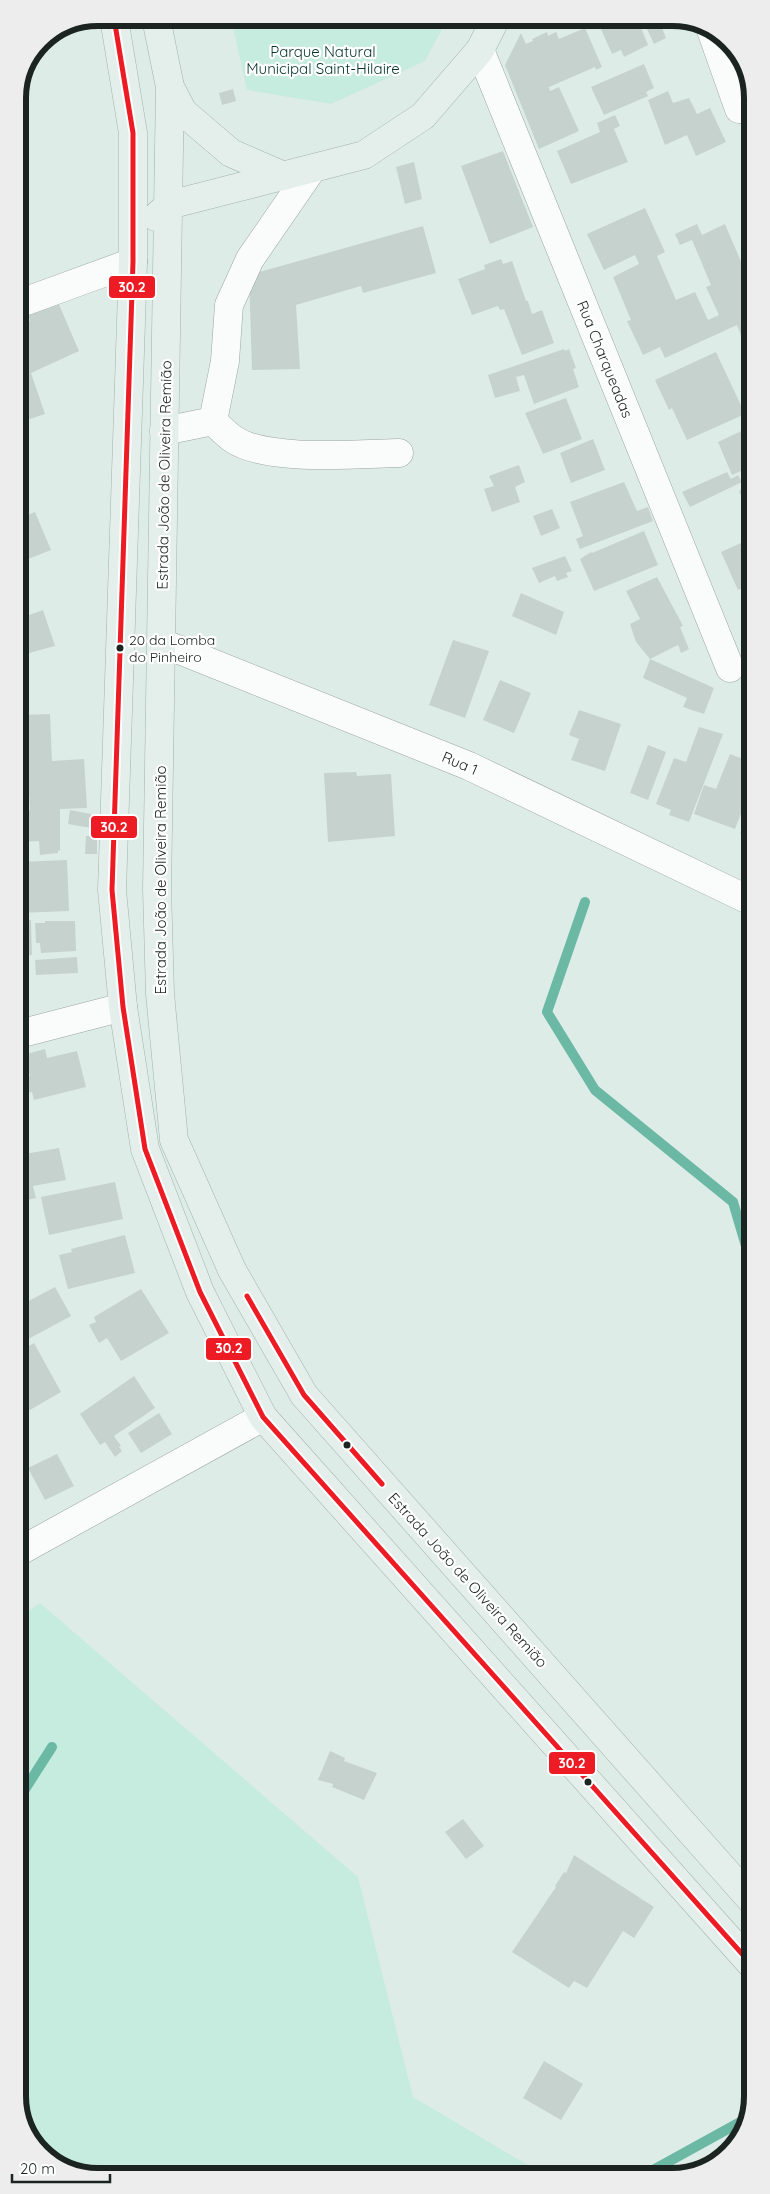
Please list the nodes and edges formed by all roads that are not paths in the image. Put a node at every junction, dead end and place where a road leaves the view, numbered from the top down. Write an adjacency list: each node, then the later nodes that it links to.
1 (115, 26): 8 (main road)
2 (158, 26): 6 (main road, Estrada João de Oliveira Remião)
3 (492, 26): 5 (main road)
4 (715, 40): 7 (street)
5 (480, 50): 9 (main road); 18 (street, Rua Charqueadas)
6 (170, 87): 10 (main road); 11 (main road, Estrada João de Oliveira Remião)
7 (739, 109)
8 (133, 133): 11 (main road); 12 (main road)
9 (312, 169): 10 (main road); 14 (street)
10 (284, 176): 11 (main road)
11 (169, 205): 12 (main road); 15 (main road, Estrada João de Oliveira Remião)
12 (133, 257): 13 (street); 20 (main road)
13 (26, 301)
14 (213, 421): 15 (street); 16 (street)
15 (164, 431): 17 (main road, Estrada João de Oliveira Remião)
16 (398, 453)
17 (162, 643): 19 (street, Rua 1); 24 (main road, Estrada João de Oliveira Remião)
18 (730, 668)
19 (744, 898)
20 (123, 1008): 21 (street); 22 (main road)
21 (26, 1032)
22 (263, 1417): 23 (street); 25 (main road)
23 (26, 1548)
24 (744, 1892)
25 (744, 1956)

